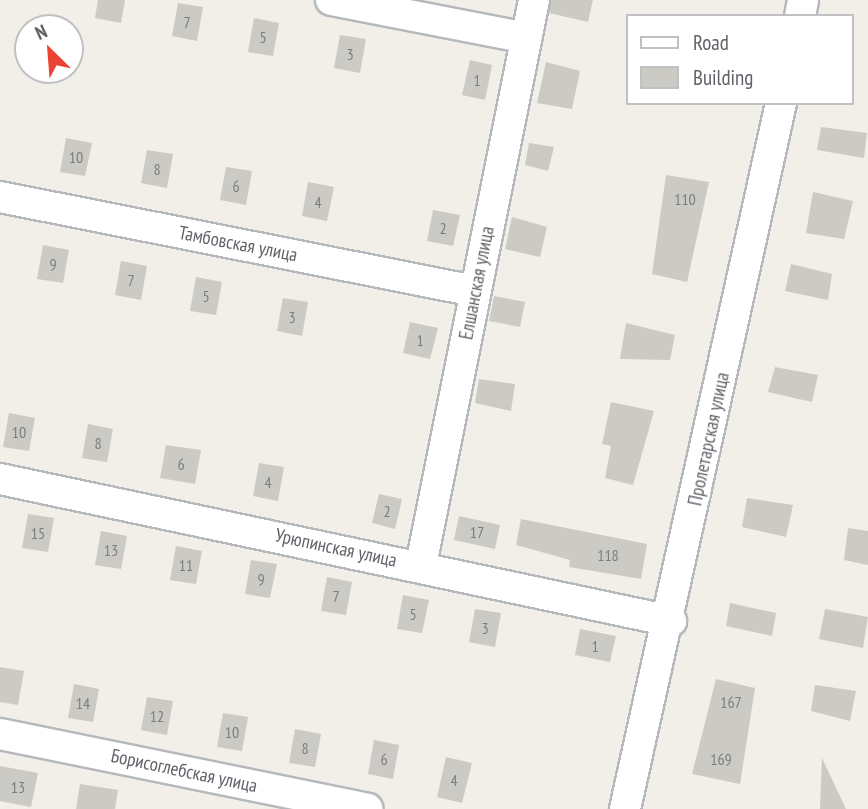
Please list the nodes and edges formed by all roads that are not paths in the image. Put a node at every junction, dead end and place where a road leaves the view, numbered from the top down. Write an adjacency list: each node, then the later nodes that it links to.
1 (331, 0): 3 (street)
2 (534, 0): 3 (street, Елшанская улица)
3 (526, 38): 6 (street, Елшанская улица)
4 (781, 105): 9 (street, Пролетарская улица)
5 (0, 197): 6 (street, Тамбовская улица)
6 (476, 291): 8 (street, Елшанская улица)
7 (0, 479): 8 (street, Урюпинская улица)
8 (421, 565): 9 (street, Урюпинская улица)
9 (671, 621): 11 (street, Пролетарская улица)
10 (0, 734): 12 (street, Борисоглебская улица)
11 (632, 774): 13 (street, Пролетарская улица); 14 (street)
12 (367, 809)
13 (625, 809)
14 (646, 809)

